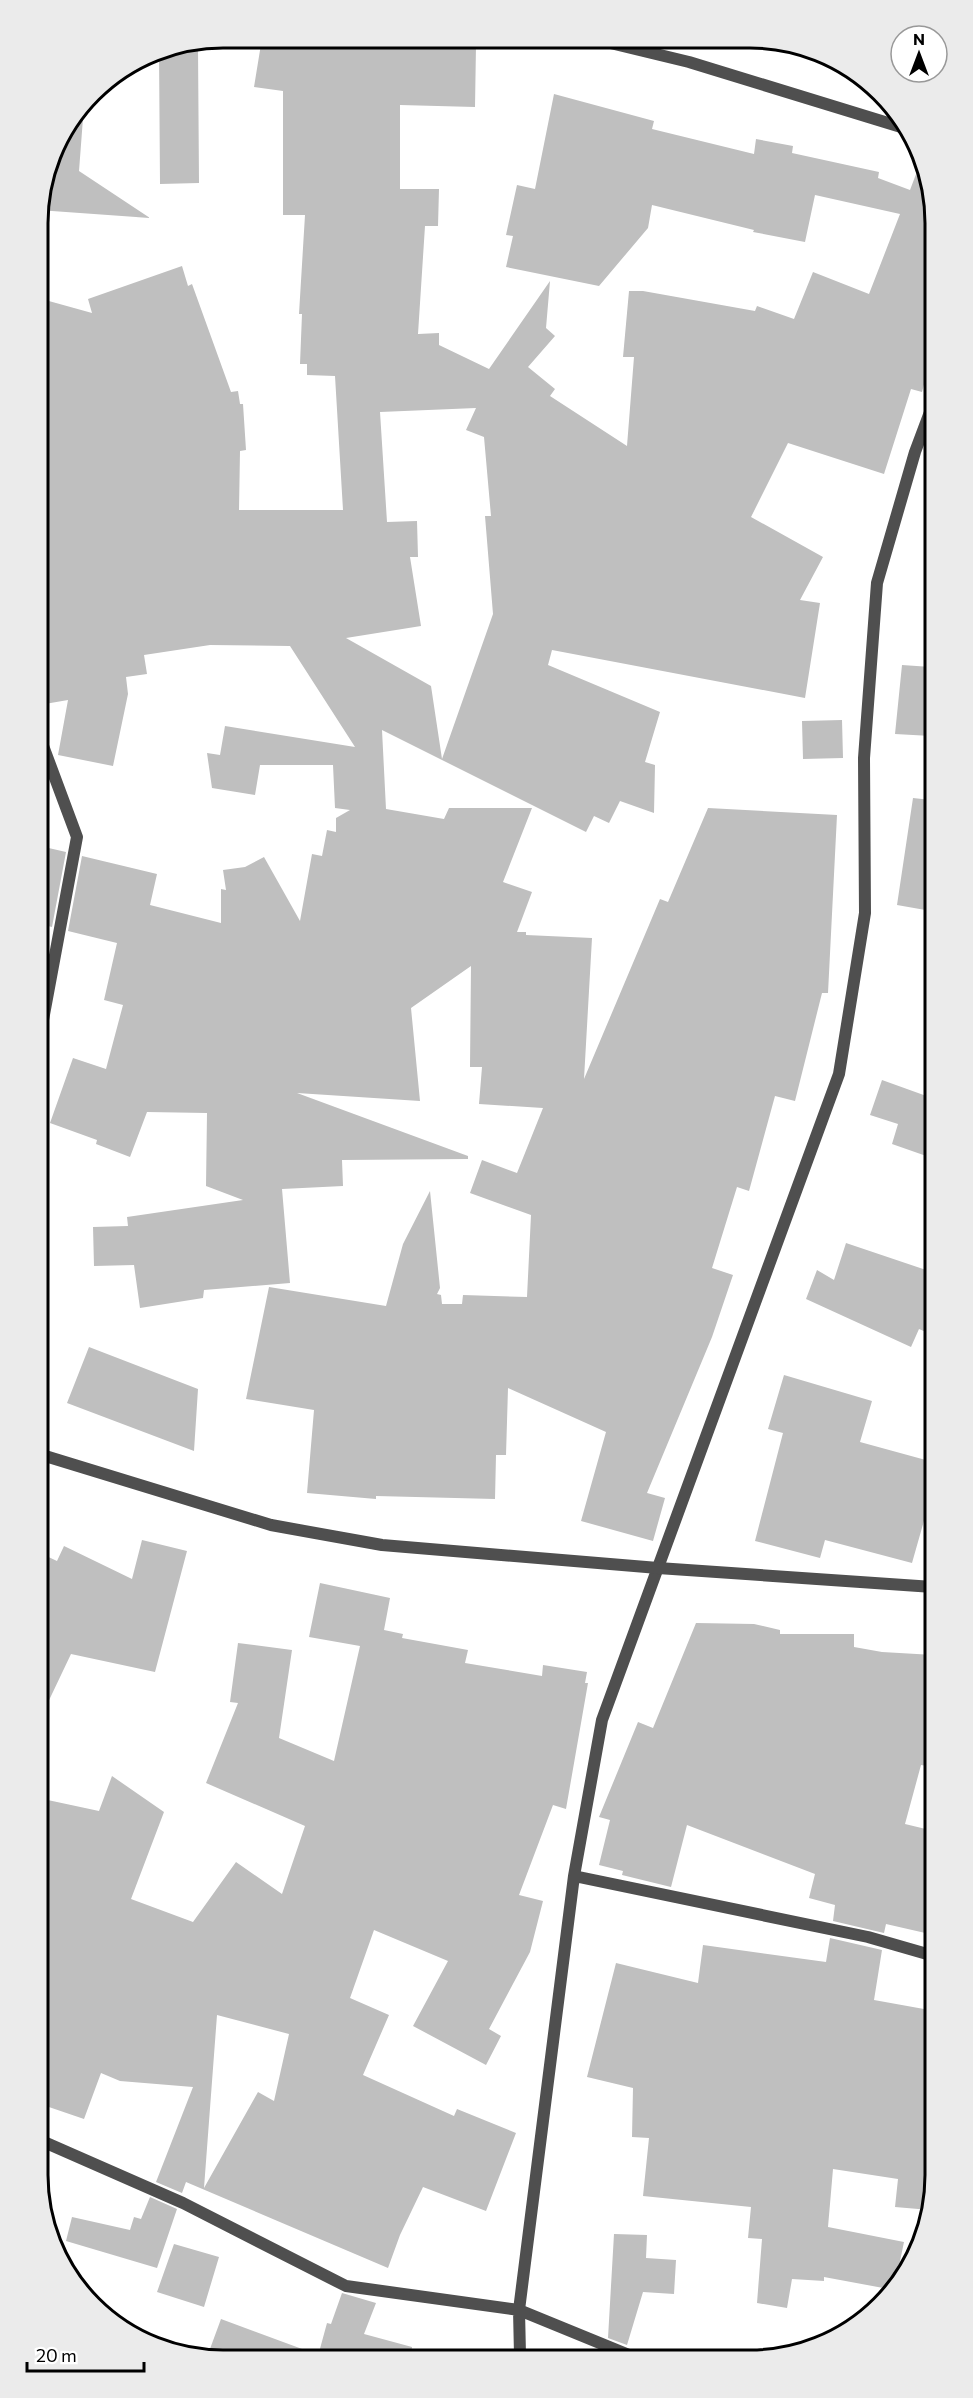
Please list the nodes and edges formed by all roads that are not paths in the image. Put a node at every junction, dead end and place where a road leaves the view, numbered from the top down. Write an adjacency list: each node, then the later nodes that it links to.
1 (631, 48): 2 (street)
2 (894, 125)
3 (925, 425): 7 (street)
4 (48, 759): 5 (street)
5 (48, 993)
6 (48, 1457): 7 (street)
7 (658, 1568): 8 (street); 9 (street)
8 (925, 1586)
9 (574, 1876): 10 (street); 12 (street)
10 (925, 1953)
11 (48, 2144): 12 (street)
12 (519, 2310): 13 (street); 14 (street)
13 (520, 2350)
14 (617, 2350)

